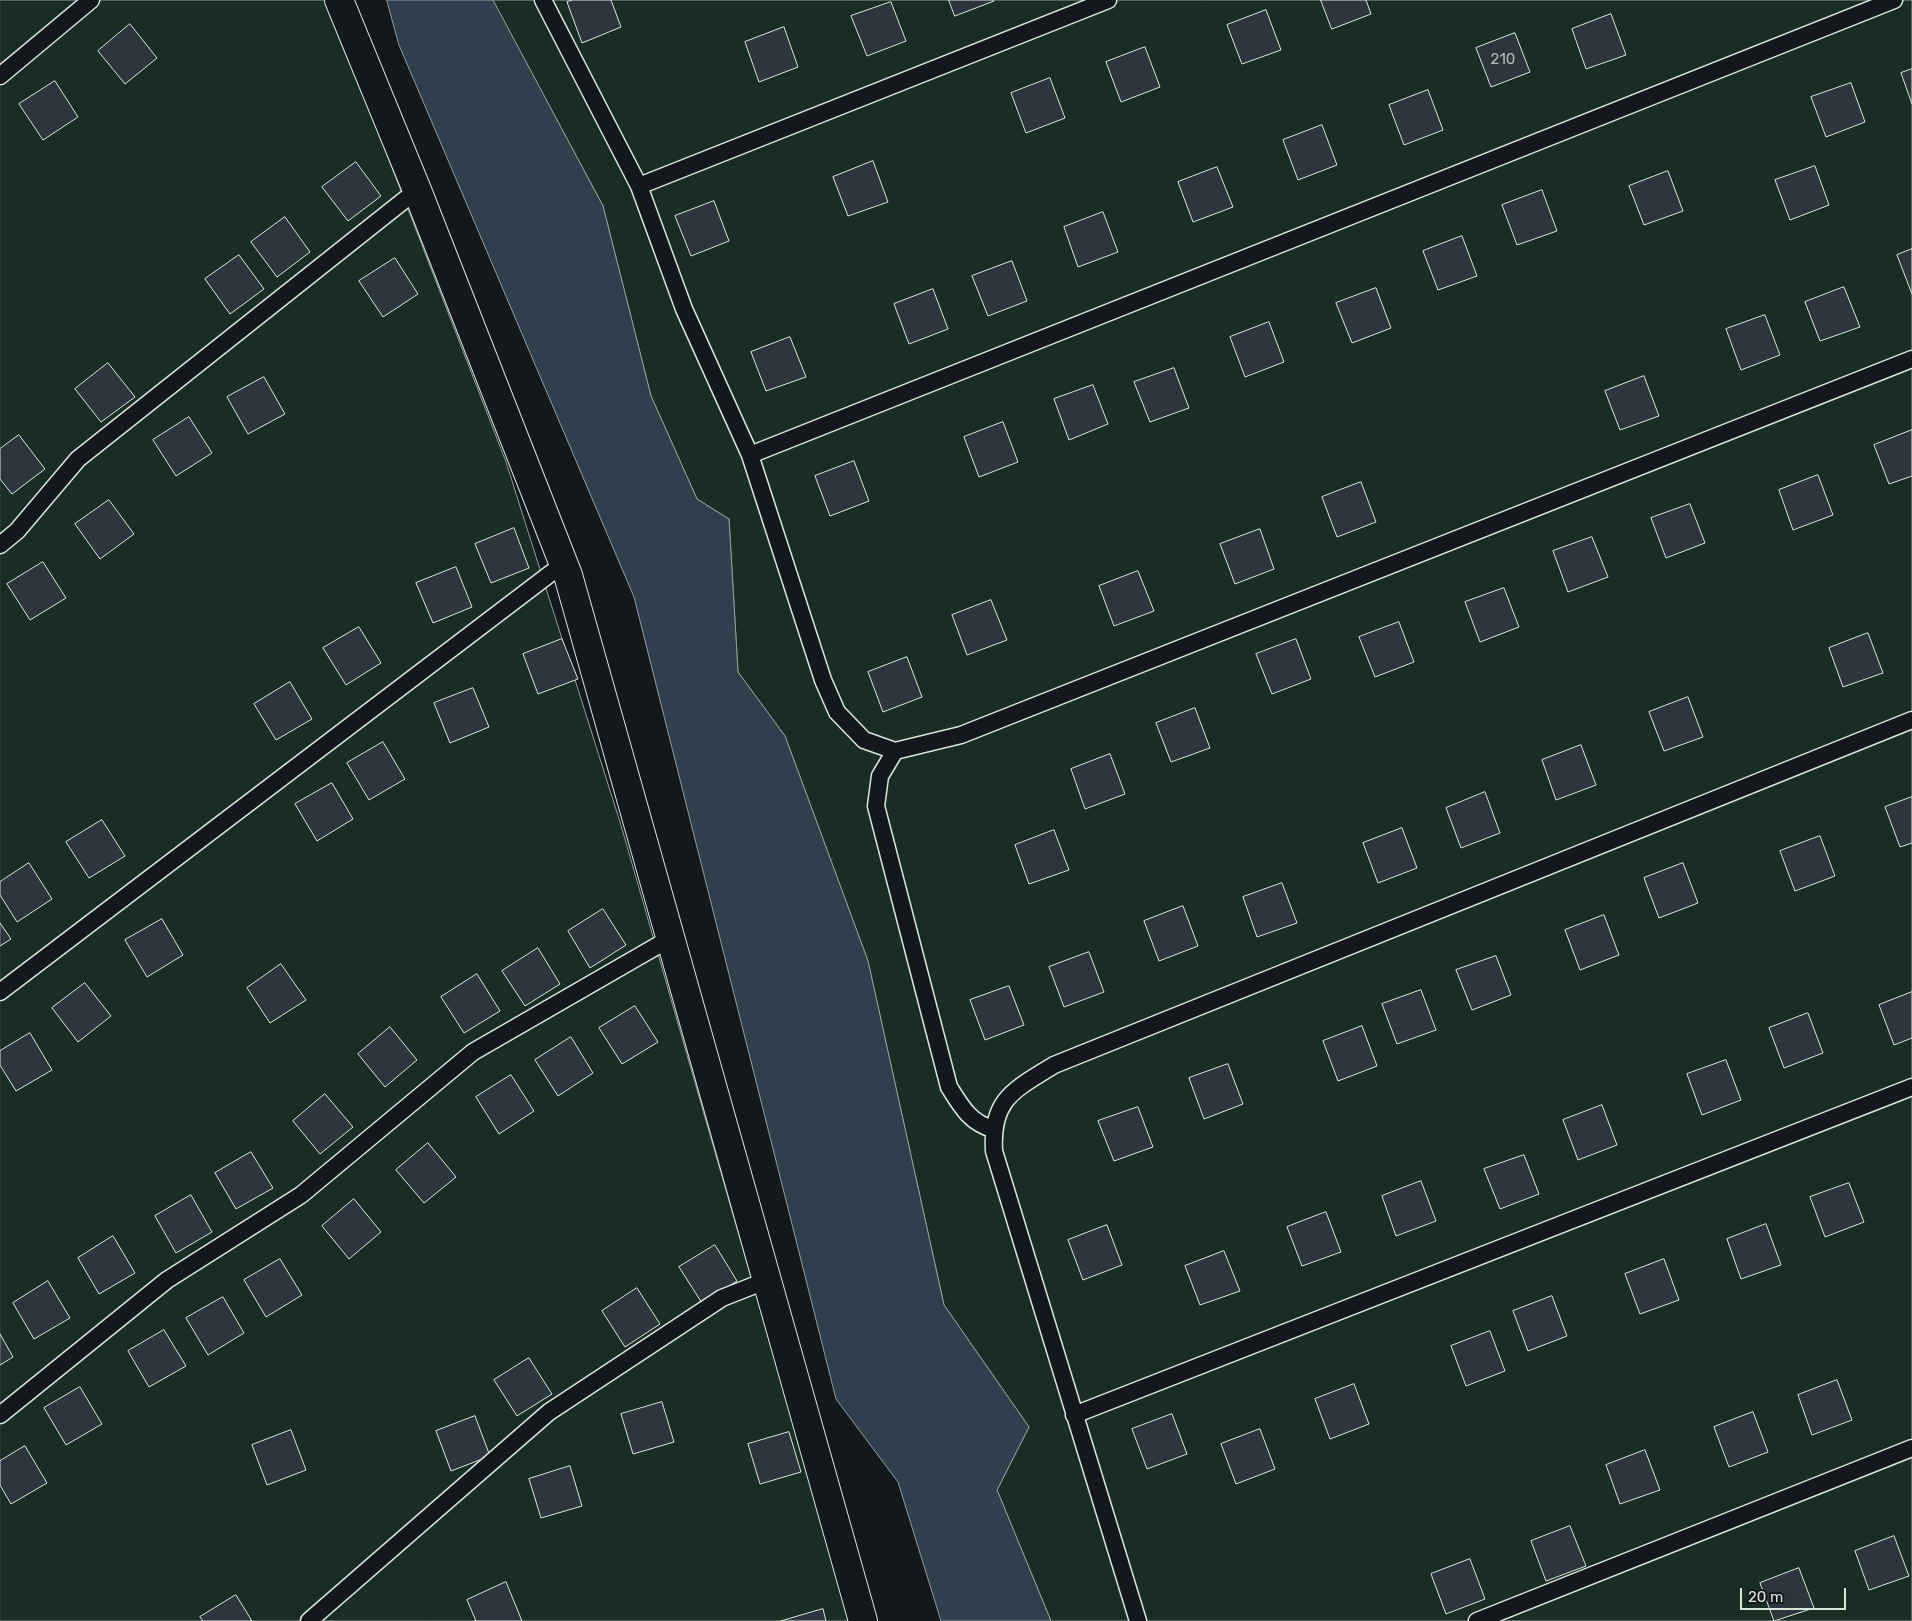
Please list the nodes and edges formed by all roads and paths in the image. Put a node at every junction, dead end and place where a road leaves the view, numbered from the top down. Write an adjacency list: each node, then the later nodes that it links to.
1 (91, 0): 6 (lane)
2 (340, 0): 8 (street)
3 (543, 0): 7 (lane)
4 (1108, 0): 7 (lane)
5 (1894, 0): 10 (lane)
6 (0, 76)
7 (639, 186): 10 (lane)
8 (417, 190): 11 (lane); 12 (street)
9 (1912, 359): 14 (lane)
10 (750, 455): 14 (lane)
11 (0, 545)
12 (563, 564): 15 (street); 16 (lane)
13 (1912, 720): 18 (lane)
14 (895, 751): 18 (lane)
15 (669, 939): 19 (street); 20 (lane)
16 (0, 992)
17 (1912, 1087): 21 (lane)
18 (993, 1129): 21 (lane)
19 (765, 1280): 23 (lane); 24 (street)
20 (0, 1415)
21 (1074, 1415): 25 (lane)
22 (1912, 1448): 26 (lane)
23 (309, 1621)
24 (863, 1621)
25 (1138, 1621)
26 (1477, 1621)

